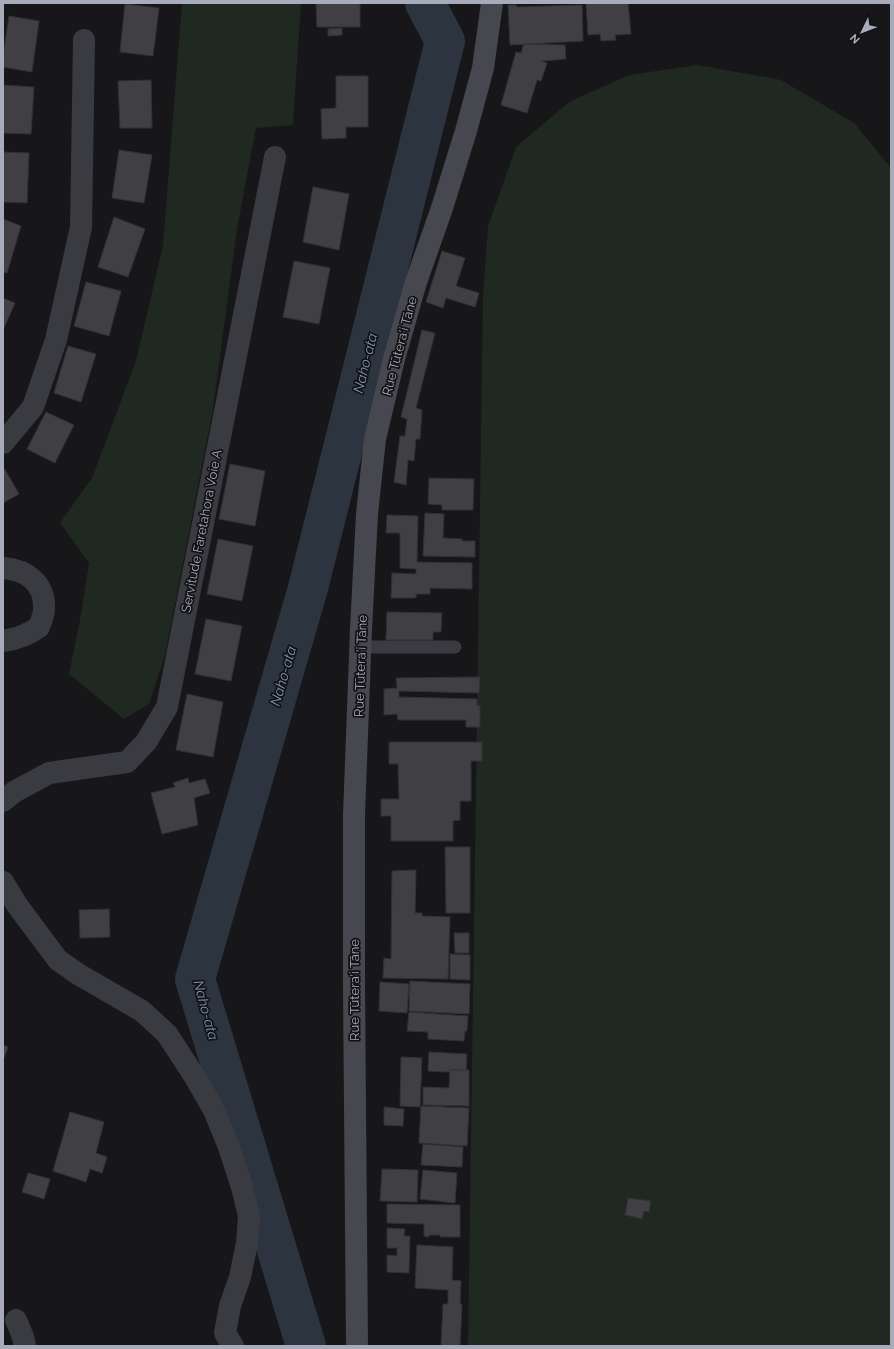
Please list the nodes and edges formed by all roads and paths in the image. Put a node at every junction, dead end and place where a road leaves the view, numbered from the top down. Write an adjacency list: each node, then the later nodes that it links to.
1 (492, 3): 7 (street, Rue Tūtera'i Tāne)
2 (84, 40): 4 (street)
3 (275, 157): 9 (street, Servitude Faretahora Voie A)
4 (3, 442)
5 (3, 568): 6 (street)
6 (3, 641)
7 (361, 647): 8 (lane); 14 (street, Rue Tūtera'i Tāne)
8 (455, 647)
9 (3, 801)
10 (3, 882): 13 (street)
11 (16, 1320): 12 (street)
12 (25, 1346)
13 (233, 1346)
14 (357, 1346)

